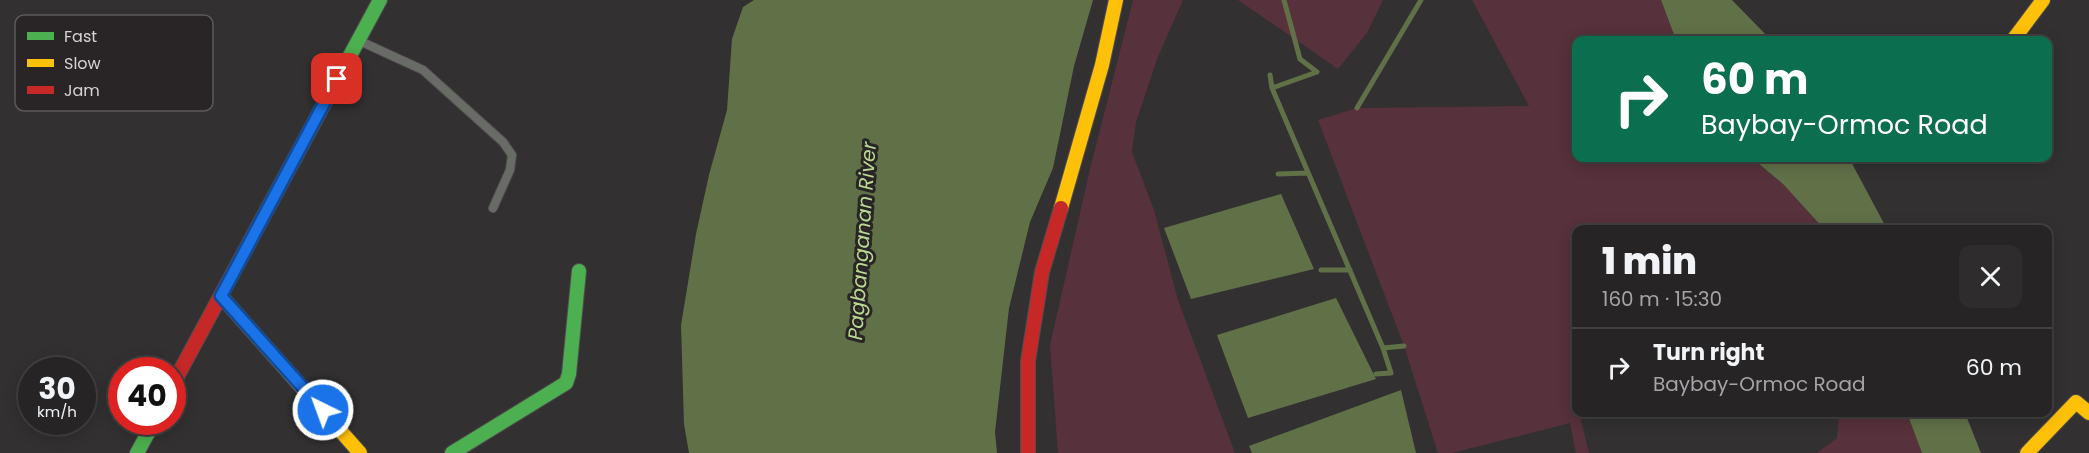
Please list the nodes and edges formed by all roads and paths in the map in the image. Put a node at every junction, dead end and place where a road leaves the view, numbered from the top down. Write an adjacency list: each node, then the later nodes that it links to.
1 (380, 0): 5 (street)
2 (1116, 0): 15 (street)
3 (2043, 0): 4 (street)
4 (2016, 36)
5 (358, 40): 6 (lane); 8 (street)
6 (492, 208)
7 (579, 272): 14 (street)
8 (221, 296): 9 (street); 13 (street)
9 (186, 360)
10 (2089, 413): 16 (street)
11 (147, 435): 12 (street)
12 (137, 453)
13 (360, 453)
14 (452, 453)
15 (1028, 453)
16 (2027, 453)

